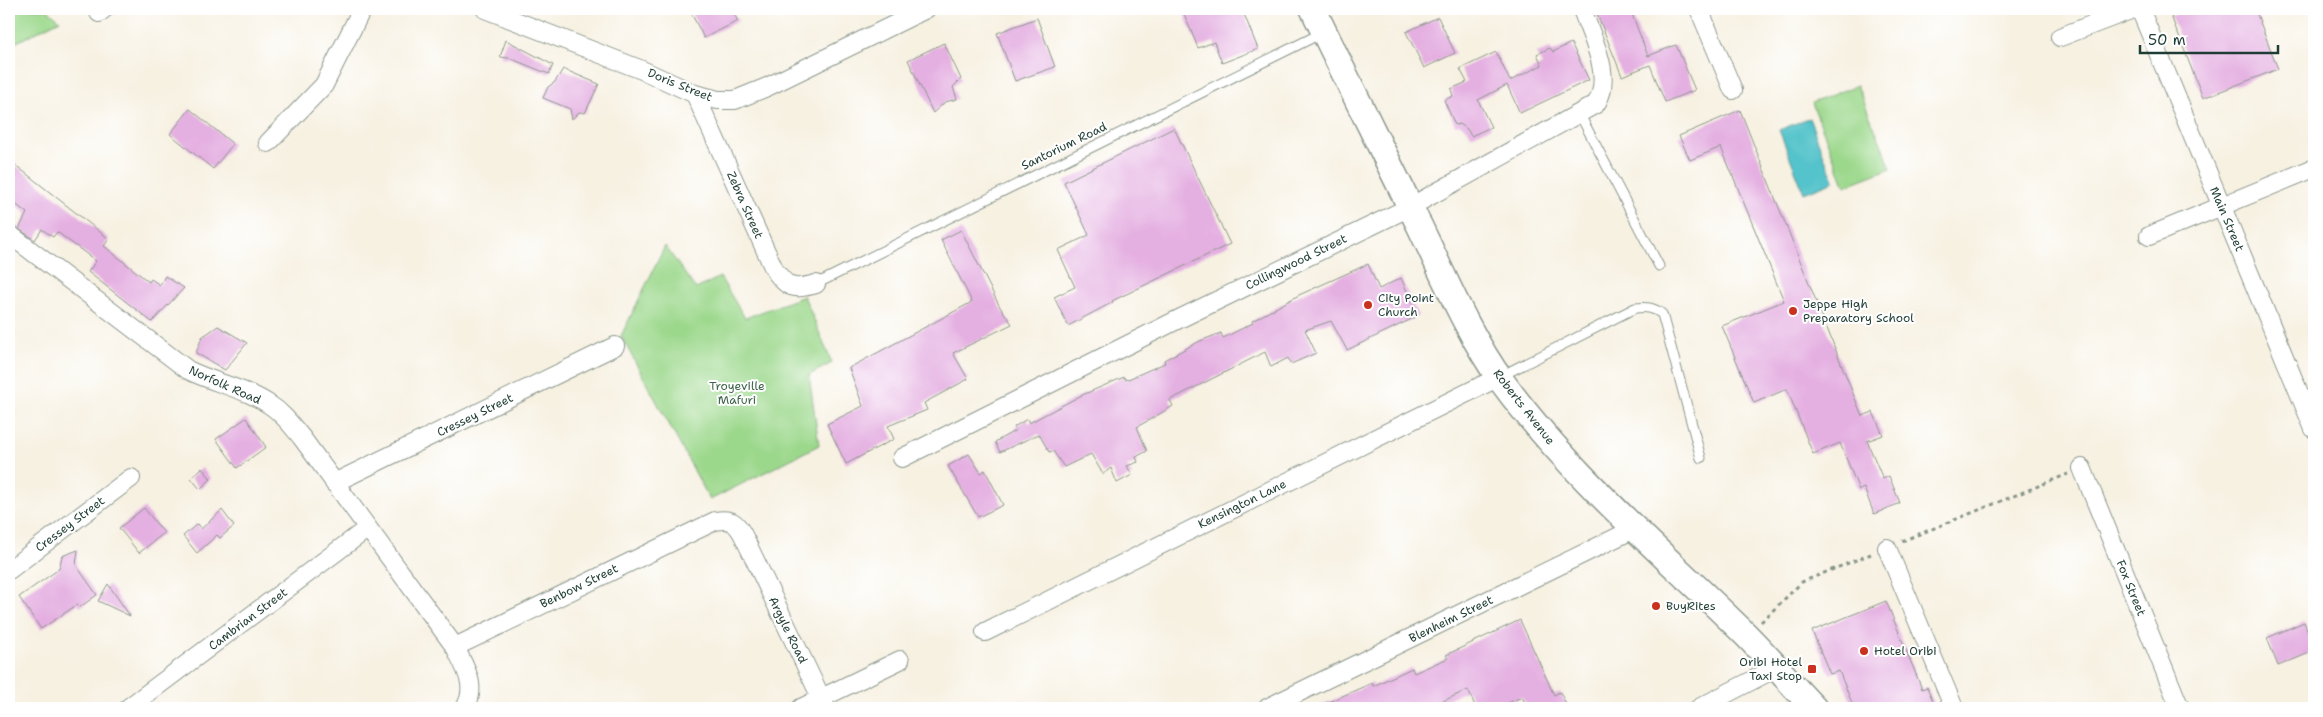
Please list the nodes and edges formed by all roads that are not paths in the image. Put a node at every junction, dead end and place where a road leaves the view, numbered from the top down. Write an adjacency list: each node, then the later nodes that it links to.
1 (362, 9): 14 (street)
2 (485, 9): 12 (street, Doris Street)
3 (926, 9): 12 (street, Doris Street)
4 (1312, 9): 9 (main road, Roberts Avenue)
5 (1582, 9): 13 (street, Collingwood Street)
6 (1699, 9): 11 (street)
7 (2133, 9): 10 (street)
8 (2140, 9): 16 (street, Main Street)
9 (1324, 32): 17 (main road, Roberts Avenue); 21 (lane, Santorium Road)
10 (2060, 37)
11 (1733, 90)
12 (696, 94): 21 (street, Zebra Street)
13 (1579, 113): 17 (street, Collingwood Street); 20 (lane)
14 (268, 143)
15 (2314, 168): 16 (street)
16 (2222, 206): 19 (street); 24 (street, Main Street)
17 (1410, 207): 23 (main road, Roberts Avenue); 26 (street, Collingwood Street)
18 (9, 234): 30 (street, Norfolk Road)
19 (2149, 236)
20 (1659, 266)
21 (816, 284)
22 (616, 346): 30 (street, Cressey Street)
23 (1499, 377): 27 (lane); 32 (main road, Roberts Avenue); 36 (street, Kensington Lane)
24 (2309, 402): 25 (street, Main Street)
25 (2314, 429)
26 (902, 458)
27 (1701, 458)
28 (2082, 468): 48 (street, Fox Street)
29 (131, 478): 35 (street, Cressey Street)
30 (334, 483): 31 (street, Norfolk Road)
31 (368, 528): 37 (street, Norfolk Road); 41 (street, Cambrian Street)
32 (1634, 528): 39 (main road, Roberts Avenue); 44 (street, Blenheim Street)
33 (1887, 548): 47 (street)
34 (750, 551): 37 (street, Benbow Street); 40 (street, Argyle Road)
35 (9, 570)
36 (985, 632)
37 (455, 646): 42 (street)
38 (900, 660): 40 (street)
39 (1776, 668): 45 (street); 46 (main road, Roberts Avenue)
40 (823, 703): 43 (street)
41 (128, 708)
42 (466, 708)
43 (801, 708)
44 (1267, 708)
45 (1699, 708)
46 (1814, 708)
47 (1954, 708)
48 (2180, 708)

